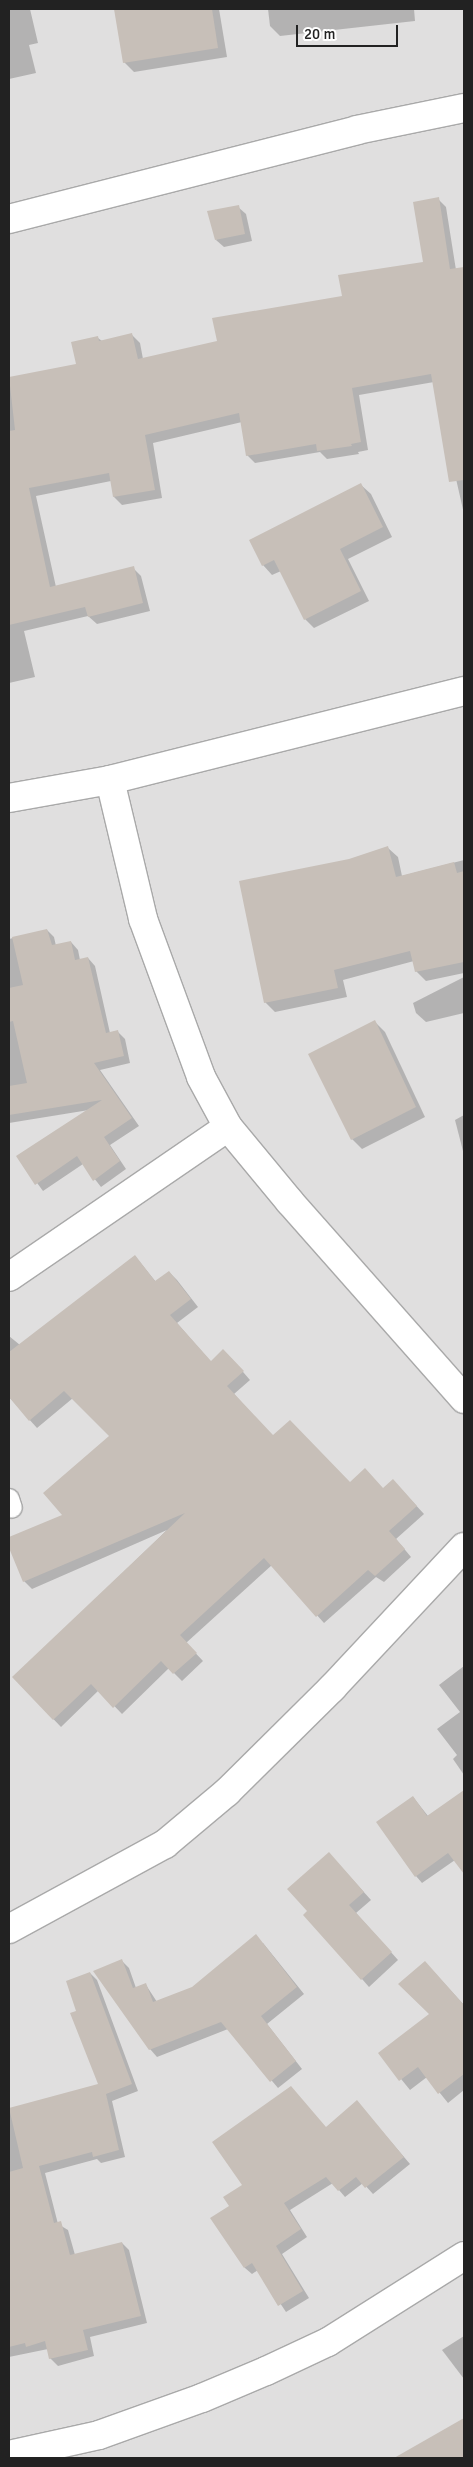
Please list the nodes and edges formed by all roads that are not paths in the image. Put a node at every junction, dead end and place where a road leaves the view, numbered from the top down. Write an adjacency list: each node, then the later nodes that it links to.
1 (464, 108): 2 (street)
2 (9, 219)
3 (464, 691): 4 (street)
4 (110, 780): 5 (street); 6 (street)
5 (9, 798)
6 (228, 1127): 7 (street); 8 (street)
7 (9, 1277)
8 (464, 1399)
9 (464, 1547): 10 (street)
10 (9, 1929)
11 (464, 2256): 12 (street)
12 (9, 2454)

